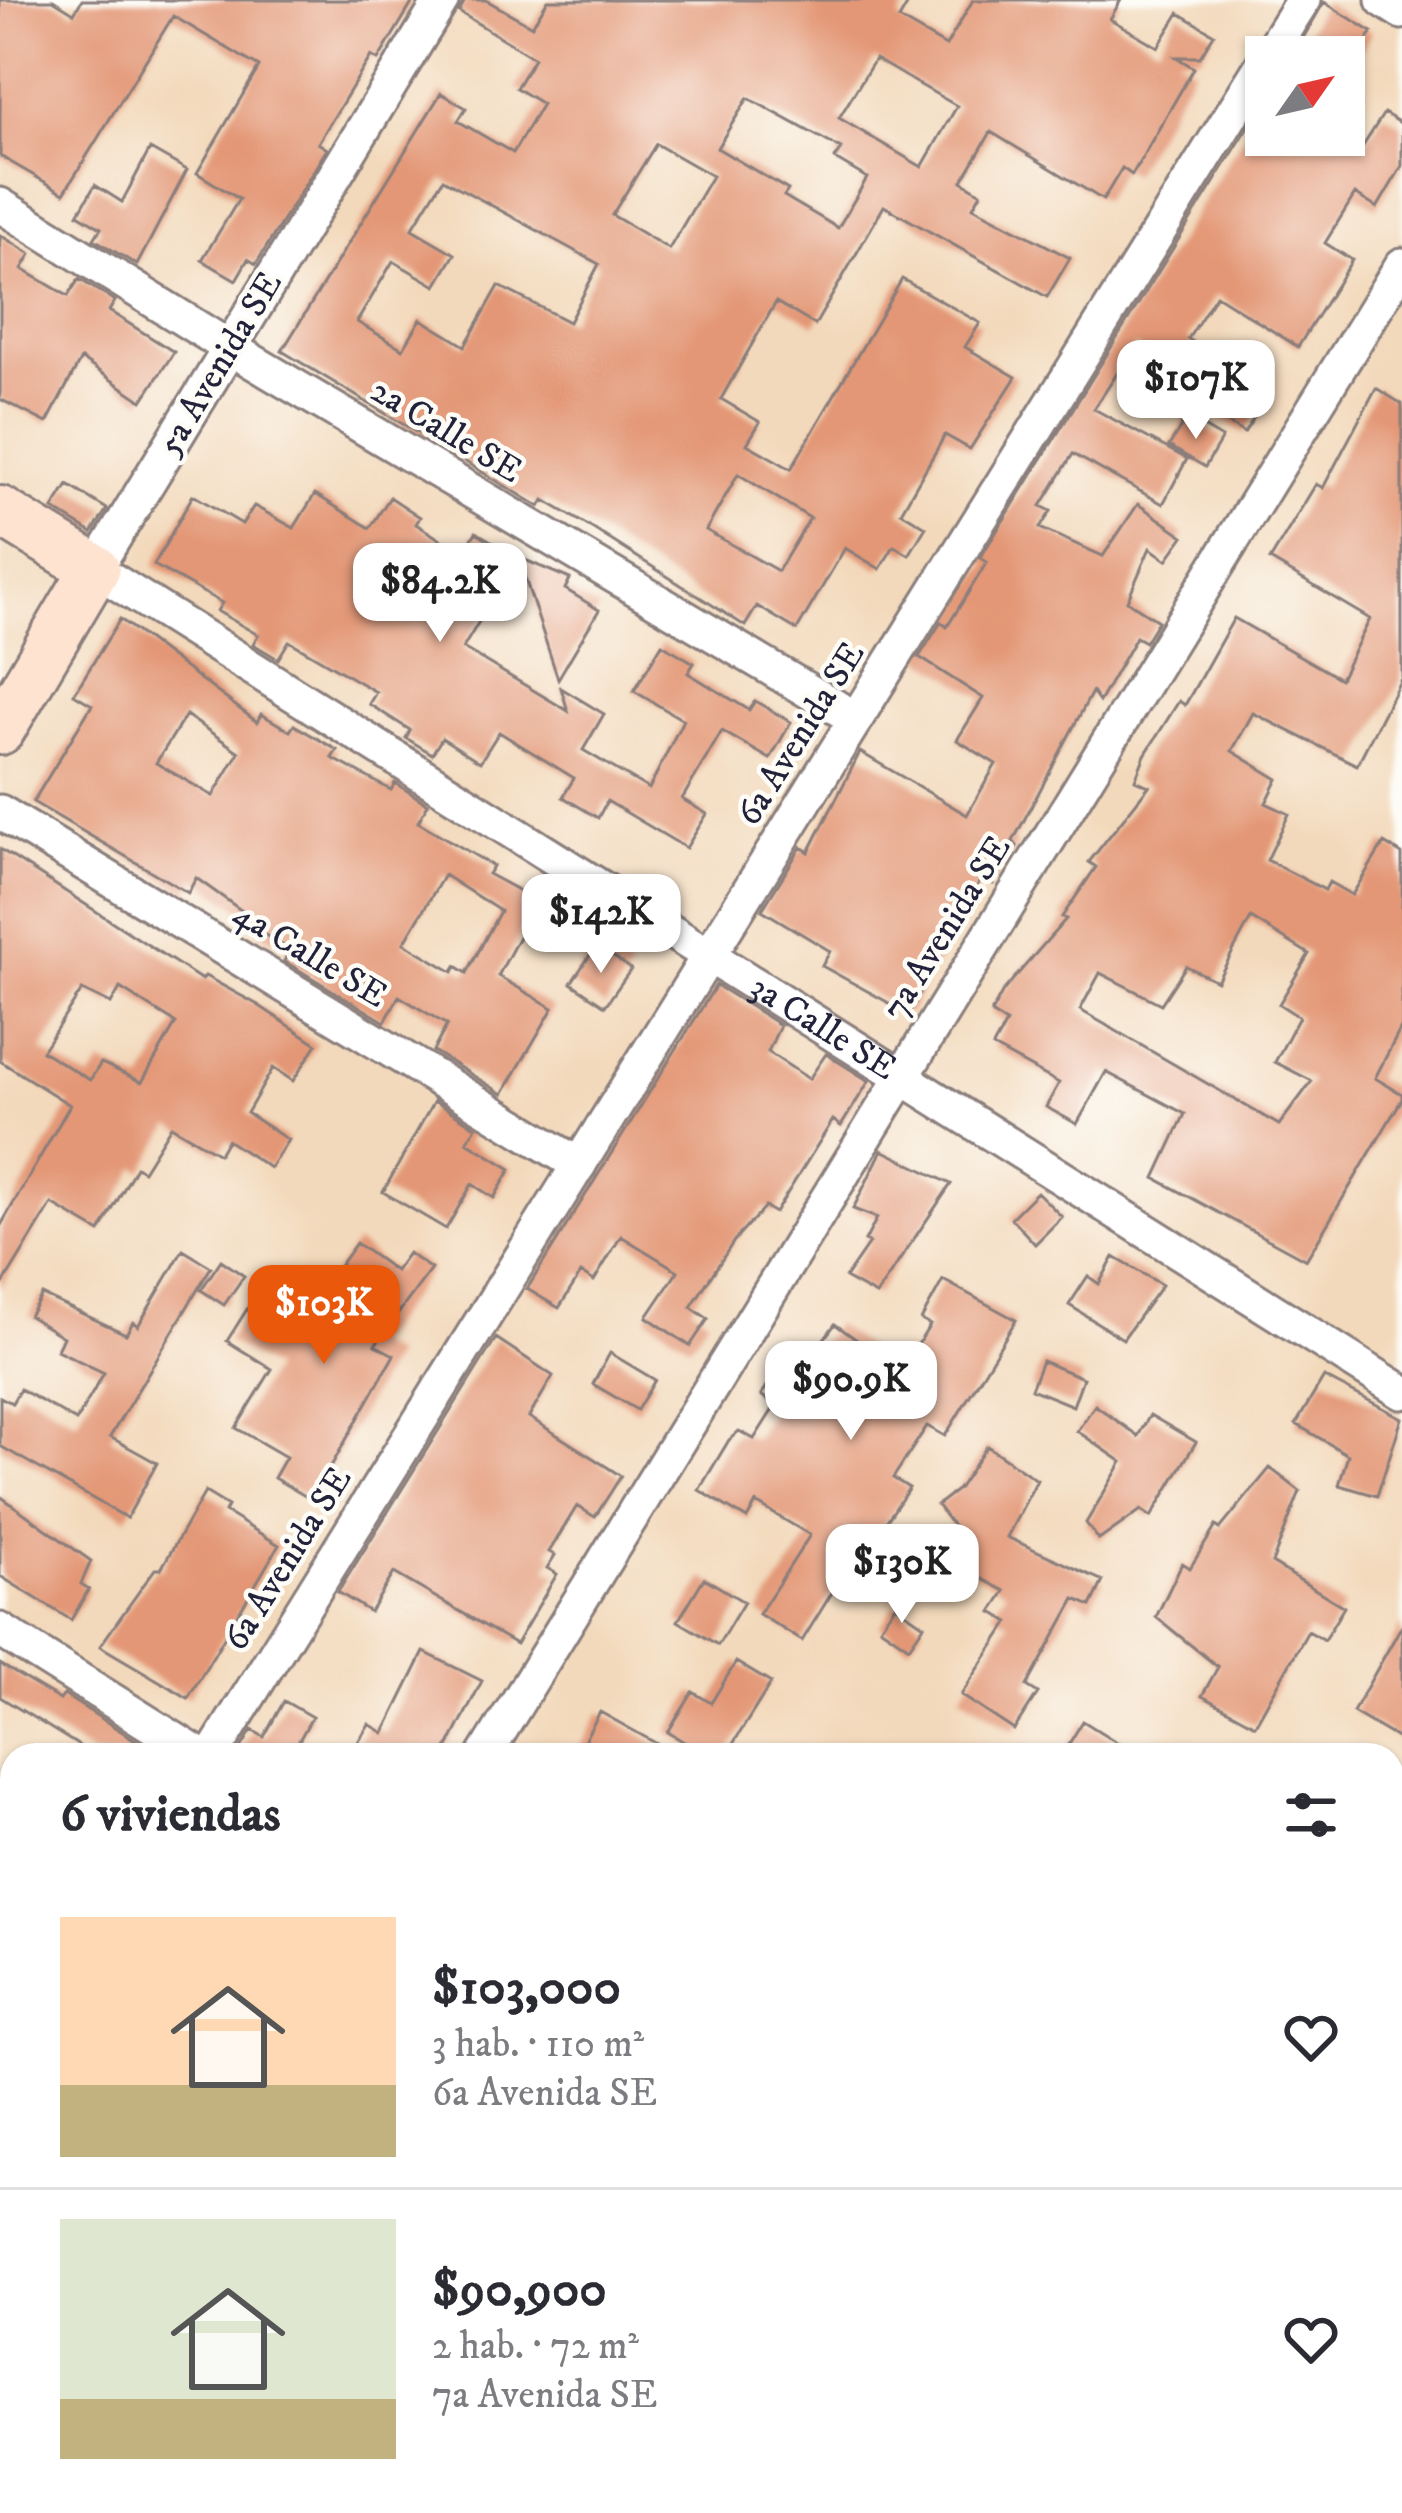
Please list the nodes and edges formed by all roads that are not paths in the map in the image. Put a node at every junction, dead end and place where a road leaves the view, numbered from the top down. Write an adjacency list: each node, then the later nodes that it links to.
1 (442, 0): 9 (street, 5a Avenida SE)
2 (1303, 0): 5 (street, 6a Avenida SE)
3 (1383, 0): 4 (street)
4 (1402, 12)
5 (1281, 36)
6 (1245, 93): 12 (street, 6a Avenida SE)
7 (0, 205): 9 (street, 2a Calle SE)
8 (1402, 265): 16 (street, 7a Avenida SE)
9 (230, 348): 11 (street, 5a Avenida SE); 12 (street, 2a Calle SE)
10 (0, 511): 11 (street, 3a Calle SE)
11 (94, 569): 13 (street, 5a Avenida SE); 15 (street, 3a Calle SE)
12 (856, 718): 15 (street, 6a Avenida SE)
13 (0, 730)
14 (0, 812): 17 (street, 4a Calle SE)
15 (710, 955): 16 (street, 3a Calle SE); 17 (street, 6a Avenida SE)
16 (902, 1075): 18 (street, 3a Calle SE); 22 (street, 7a Avenida SE)
17 (579, 1165): 21 (street, 6a Avenida SE)
18 (1402, 1392)
19 (0, 1630): 20 (street)
20 (180, 1743)
21 (219, 1743)
22 (492, 1743)

